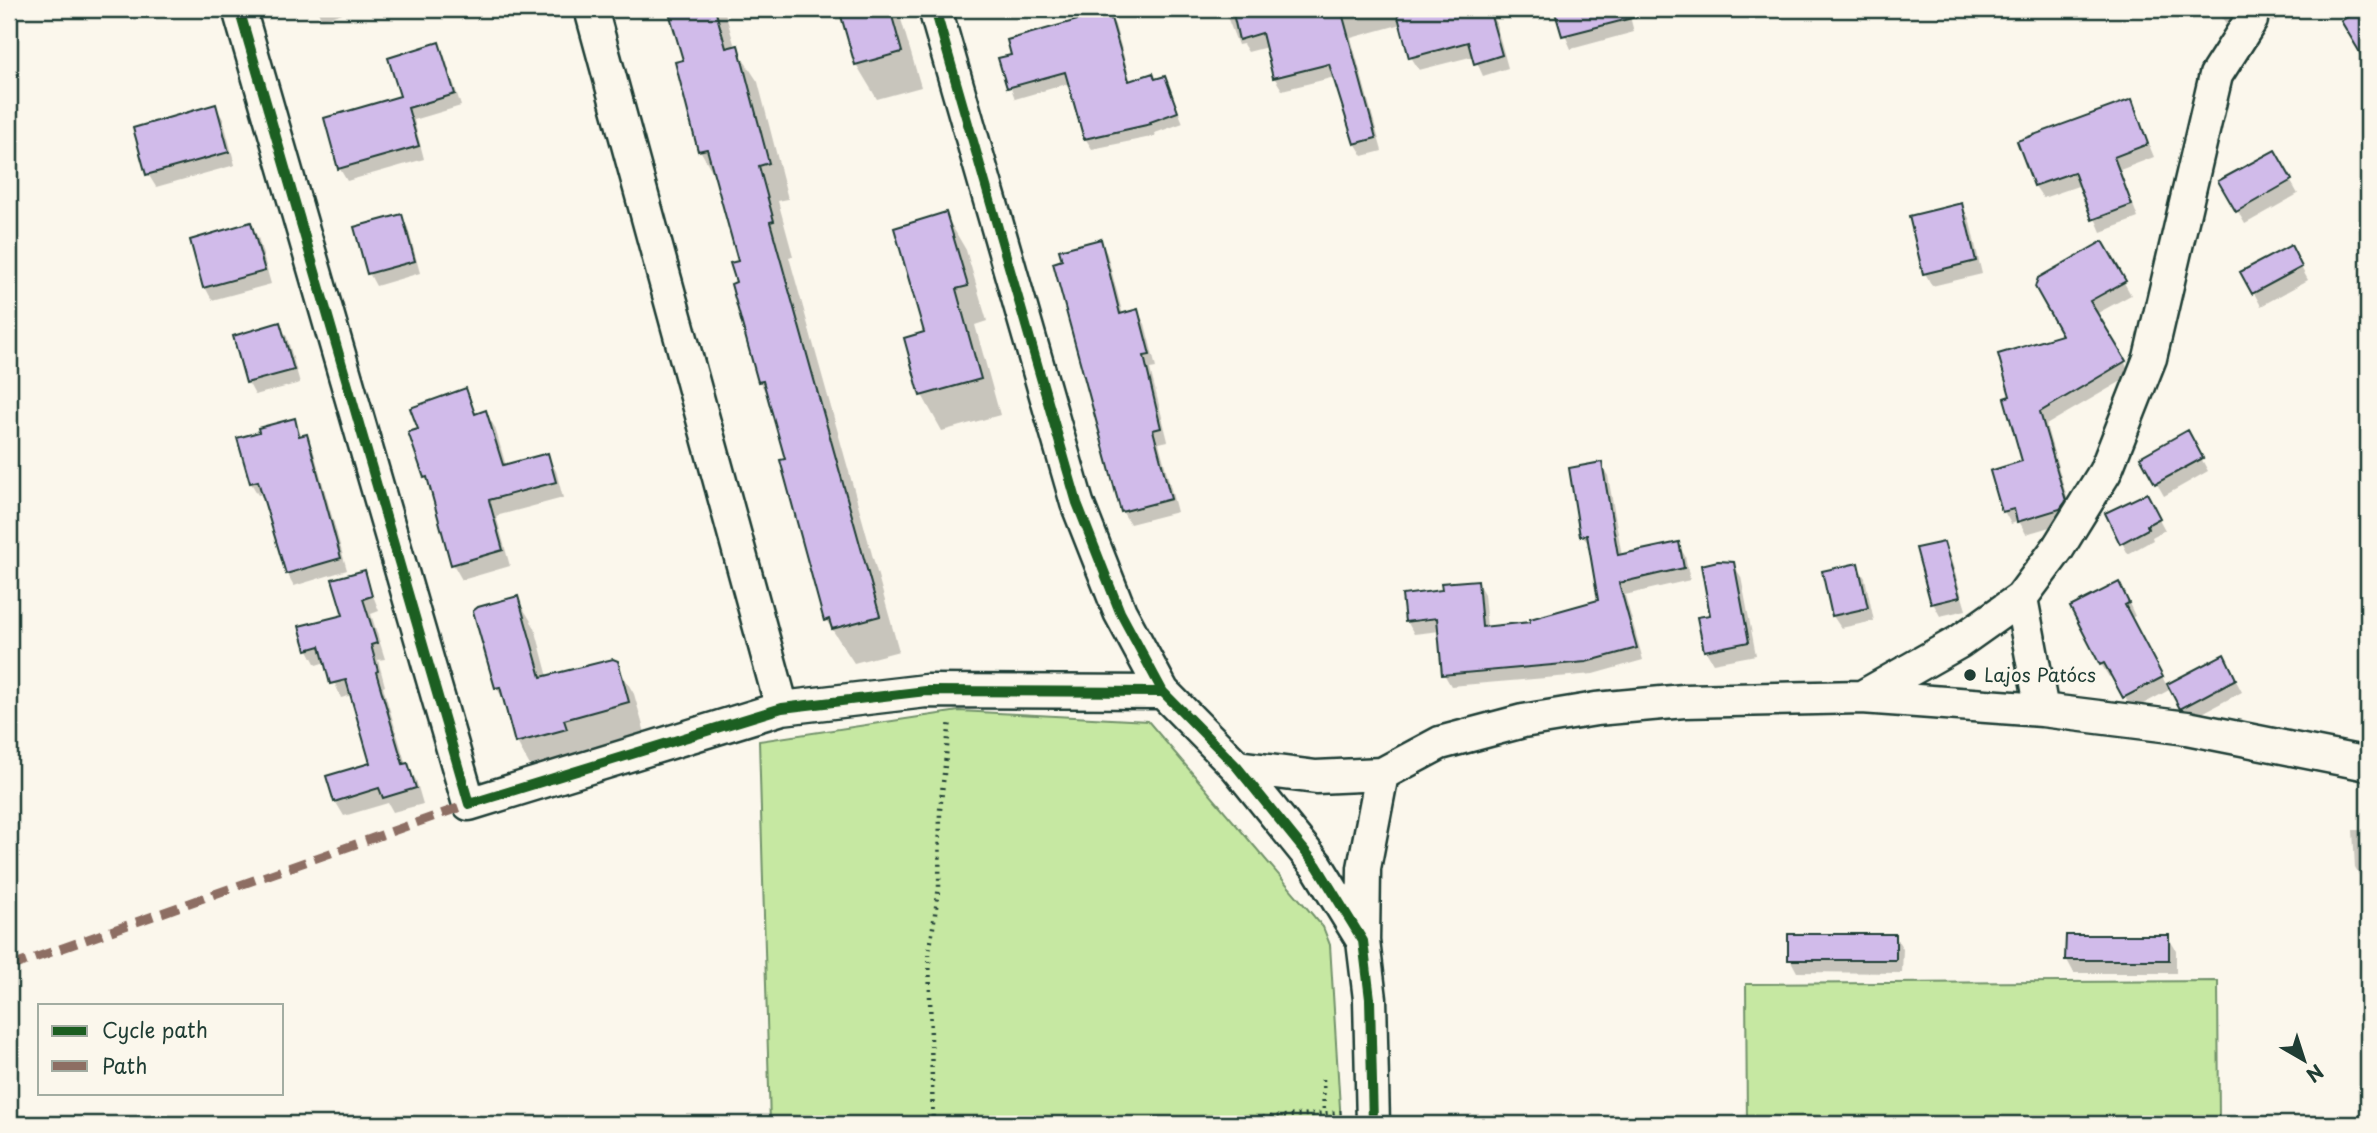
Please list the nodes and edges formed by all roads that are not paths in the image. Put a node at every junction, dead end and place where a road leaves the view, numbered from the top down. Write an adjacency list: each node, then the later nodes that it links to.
1 (239, 9): 8 (street)
2 (591, 9): 8 (street)
3 (934, 9): 6 (street)
4 (2251, 20): 5 (street)
5 (2021, 598): 7 (street); 9 (street)
6 (1163, 692): 8 (street); 11 (street)
7 (1862, 697): 9 (street); 12 (street)
8 (782, 708)
9 (2042, 710): 10 (street)
10 (2368, 764)
11 (1237, 767): 12 (street); 13 (street)
12 (1382, 774): 13 (street)
13 (1363, 941): 14 (street)
14 (1373, 1117)

